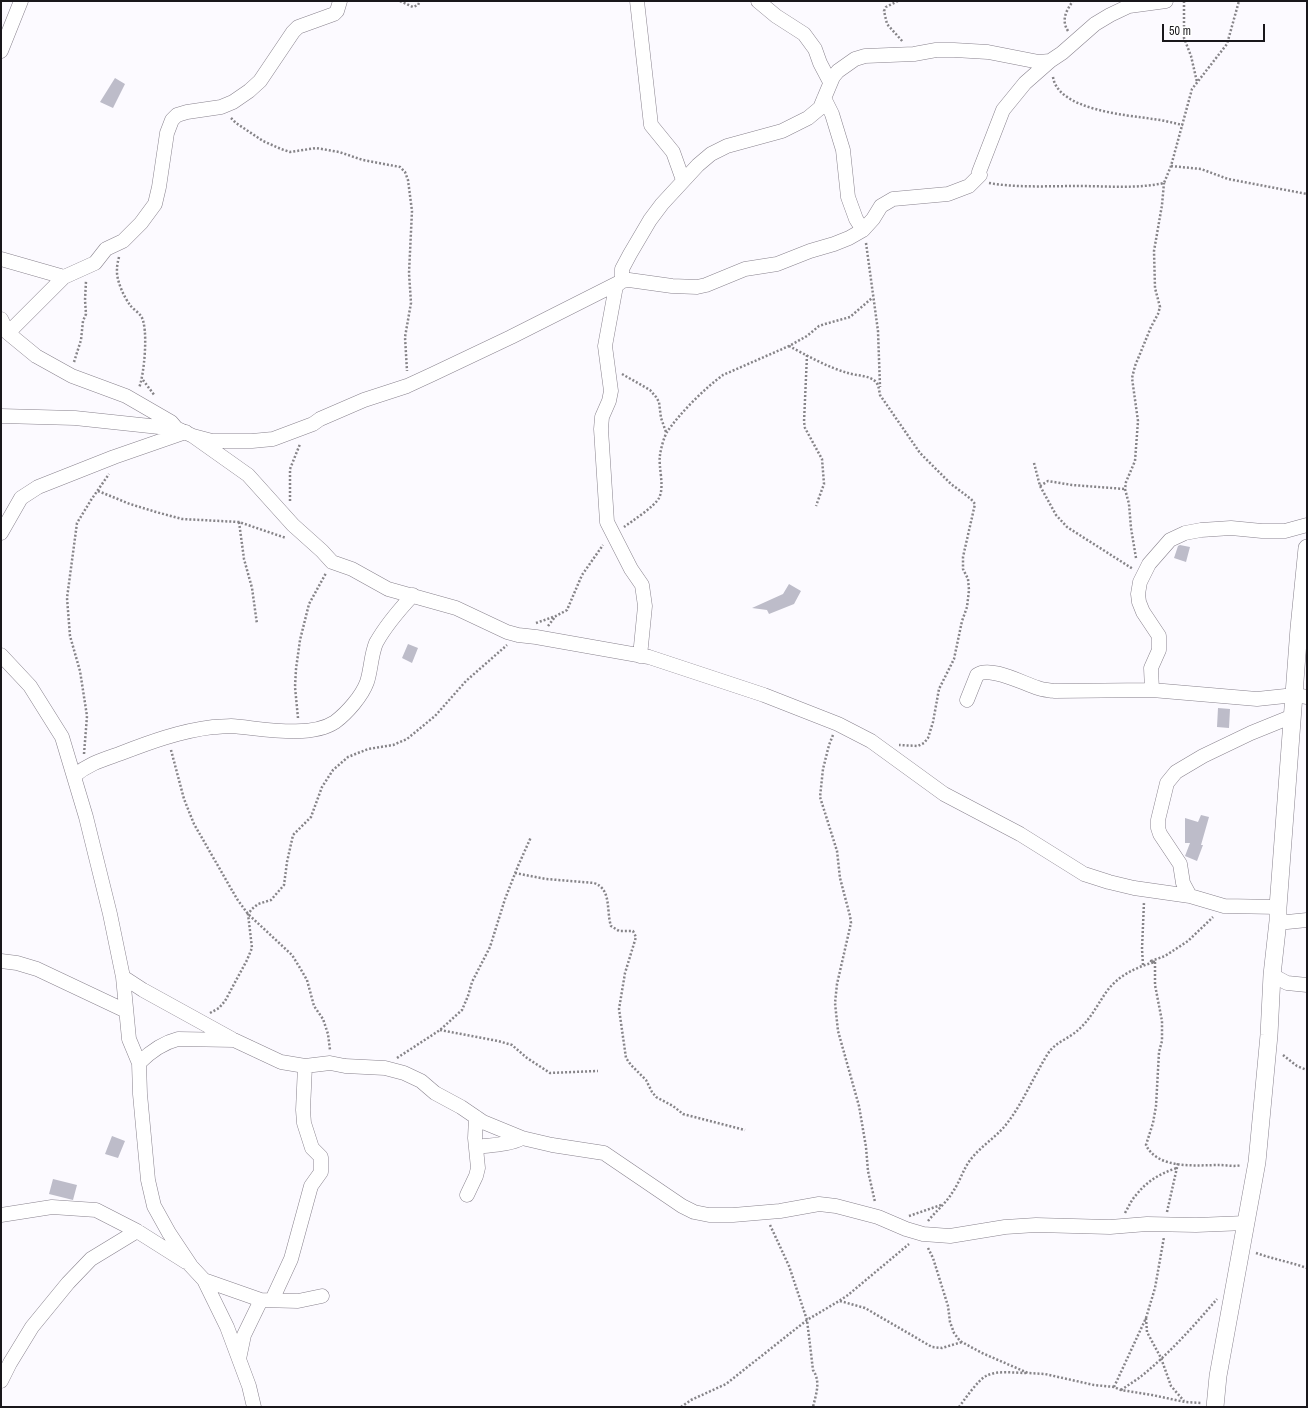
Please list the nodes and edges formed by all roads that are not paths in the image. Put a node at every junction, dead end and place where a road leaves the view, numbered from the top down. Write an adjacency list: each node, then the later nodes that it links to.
1 (21, 1): 6 (street)
2 (340, 1): 13 (street)
3 (637, 1): 10 (street)
4 (758, 1): 8 (street)
5 (1166, 1): 7 (street)
6 (1, 51)
7 (1050, 61): 8 (street); 11 (street)
8 (830, 82): 9 (street)
9 (824, 98): 10 (street); 11 (street)
10 (683, 180): 14 (street)
11 (863, 230): 14 (street)
12 (1, 259): 13 (street)
13 (64, 278): 16 (street)
14 (622, 281): 18 (street); 24 (street)
15 (1, 319): 16 (street)
16 (8, 333): 18 (street)
17 (1, 416): 18 (street)
18 (186, 432): 20 (street); 22 (street)
19 (1307, 525): 25 (street)
20 (1, 533)
21 (1307, 548): 26 (street)
22 (413, 595): 24 (street); 29 (street)
23 (1, 655): 29 (street)
24 (640, 656): 30 (street)
25 (1152, 690): 26 (street); 27 (street)
26 (1301, 696): 28 (street)
27 (967, 700)
28 (1293, 716): 30 (street); 31 (street)
29 (79, 772): 35 (street)
30 (1190, 896): 31 (street)
31 (1278, 914): 32 (street); 34 (street)
32 (1307, 920)
33 (1, 961): 37 (street)
34 (1272, 975): 36 (street); 46 (street)
35 (123, 977): 37 (street); 38 (street)
36 (1307, 985)
37 (126, 1012): 39 (street)
38 (234, 1040): 39 (street); 40 (street)
39 (139, 1063): 48 (street)
40 (305, 1066): 41 (street); 51 (street)
41 (476, 1117): 42 (street); 43 (street)
42 (522, 1138): 43 (street); 46 (street)
43 (477, 1148): 44 (street)
44 (467, 1195)
45 (1, 1215): 47 (street)
46 (1246, 1222): 54 (street)
47 (137, 1230): 48 (street); 53 (street)
48 (191, 1266): 49 (street)
49 (204, 1280): 51 (street); 52 (street)
50 (322, 1296): 51 (street)
51 (267, 1300): 52 (street)
52 (239, 1359): 55 (street)
53 (1, 1381)
54 (1216, 1405)
55 (254, 1407)

